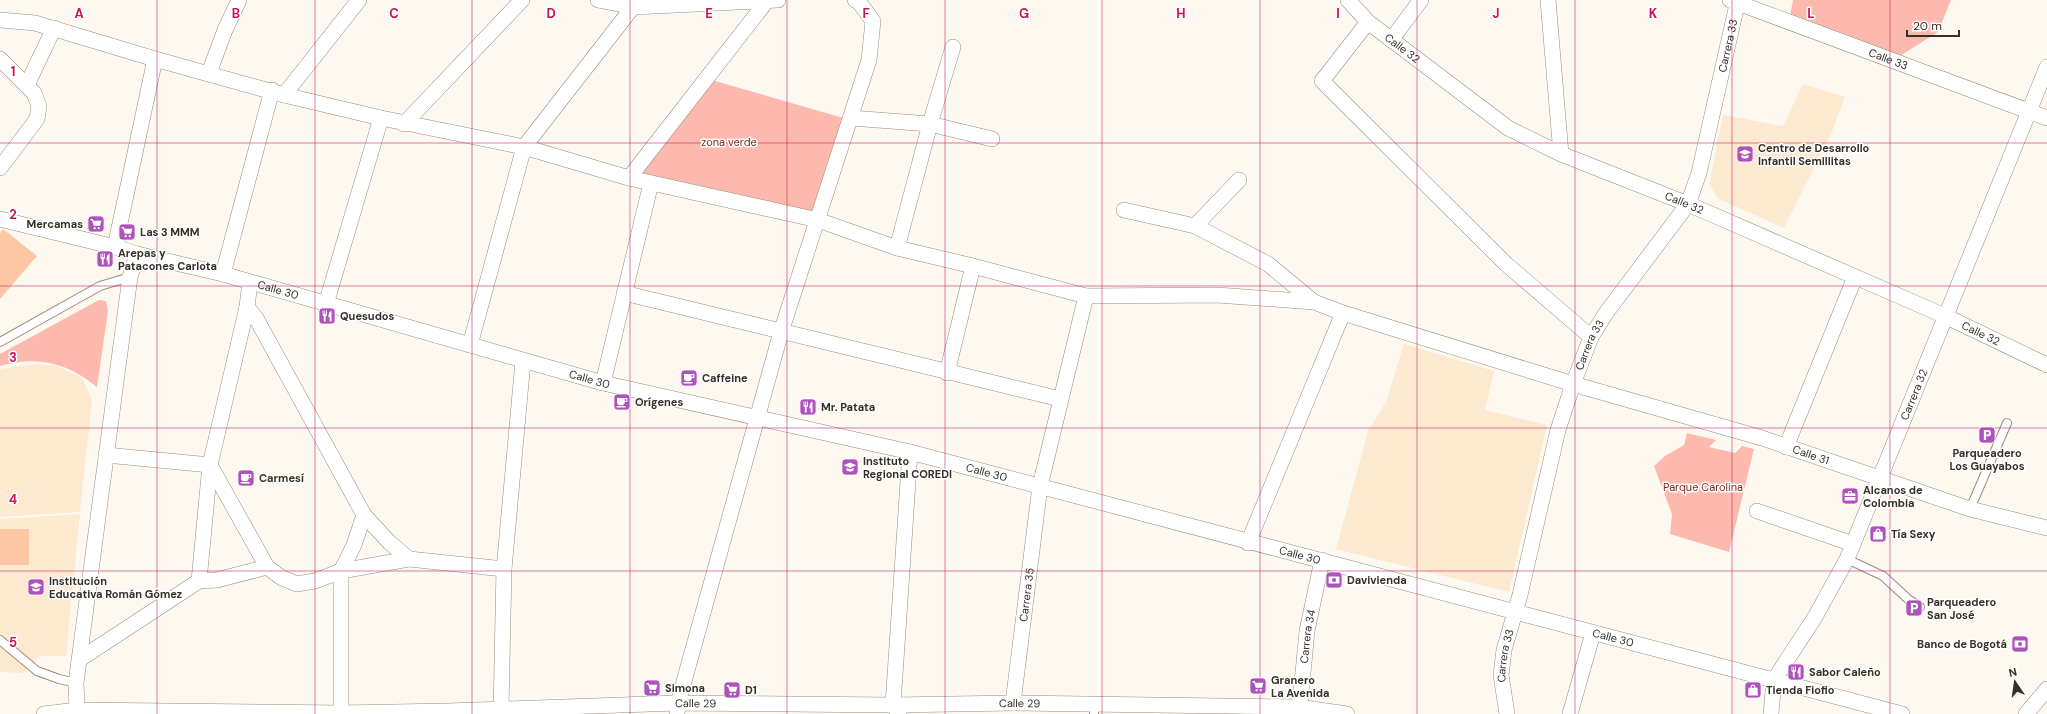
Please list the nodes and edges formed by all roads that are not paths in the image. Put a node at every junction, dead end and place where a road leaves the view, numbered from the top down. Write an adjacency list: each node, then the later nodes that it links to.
1 (239, 0): 20 (street)
2 (359, 0): 22 (street)
3 (522, 0): 27 (street)
4 (598, 0): 11 (street)
5 (855, 0): 25 (street)
6 (1348, 0): 13 (street, Calle 32)
7 (1421, 0): 15 (street)
8 (1548, 0): 31 (street)
9 (772, 1): 11 (street); 33 (street)
10 (1735, 1): 23 (street, Calle 33); 36 (street, Carrera 33)
11 (633, 7): 30 (street)
12 (0, 20): 14 (street)
13 (1368, 22): 15 (street, Calle 32); 57 (street)
14 (54, 28): 17 (street); 21 (street)
15 (1391, 40): 31 (street, Calle 32)
16 (953, 47): 28 (street)
17 (155, 59): 20 (street); 41 (street)
18 (0, 60): 21 (street)
19 (2047, 67): 23 (street, Carrera 32)
20 (209, 73): 22 (street)
21 (27, 85): 32 (street)
22 (278, 93): 24 (street); 45 (street)
23 (2030, 112): 26 (street, Calle 33); 55 (street, Carrera 32)
24 (381, 118): 27 (street); 52 (street)
25 (851, 118): 28 (street); 39 (street)
26 (2047, 118)
27 (404, 124): 30 (street)
28 (930, 124): 29 (street); 42 (street)
29 (992, 139)
30 (524, 147): 33 (street); 59 (street)
31 (1561, 154): 36 (street, Calle 32)
32 (0, 168)
33 (629, 178): 35 (street)
34 (1239, 180): 40 (street)
35 (651, 183): 39 (street); 49 (street)
36 (1688, 204): 47 (street, Calle 32); 57 (street, Carrera 33)
37 (1124, 210): 40 (street)
38 (0, 219): 41 (street, Calle 30)
39 (818, 220): 42 (street); 56 (street)
40 (1195, 226): 51 (street)
41 (115, 247): 43 (street, Calle 30)
42 (898, 248): 44 (street)
43 (137, 254): 45 (street, Calle 30); 46 (street)
44 (973, 266): 50 (street); 62 (street)
45 (224, 274): 48 (street, Calle 30)
46 (130, 277): 58 (lane); 70 (street)
47 (1855, 277): 55 (street, Calle 32); 68 (street)
48 (250, 282): 52 (street, Calle 30); 53 (street)
49 (624, 293): 56 (street); 63 (street)
50 (1086, 296): 51 (street); 65 (street, Carrera 35)
51 (1314, 302): 54 (street, Calle 31)
52 (326, 304): 59 (street, Calle 30)
53 (246, 307): 71 (street); 76 (street)
54 (1344, 313): 64 (street, Calle 31); 78 (street)
55 (1945, 316): 61 (street, Calle 32); 72 (street, Carrera 32)
56 (781, 332): 62 (street); 66 (street)
57 (1591, 337): 64 (street, Carrera 33)
58 (0, 342)
59 (470, 346): 60 (street, Calle 30)
60 (523, 361): 63 (street, Calle 30); 84 (street)
61 (2047, 365)
62 (947, 373): 65 (street)
63 (603, 383): 66 (street, Calle 30)
64 (1572, 384): 68 (street, Calle 31); 88 (street, Carrera 33)
65 (1060, 399): 73 (street, Carrera 35)
66 (758, 419): 69 (street, Calle 30); 96 (street)
67 (2007, 423): 74 (lane)
68 (1786, 447): 72 (street, Calle 31)
69 (910, 452): 73 (street, Calle 30); 100 (street)
70 (106, 455): 71 (street); 91 (street)
71 (210, 465): 83 (street); 86 (street)
72 (1880, 479): 74 (street, Calle 31); 79 (street, Carrera 32)
73 (1040, 486): 78 (street, Calle 30); 95 (street, Carrera 35)
74 (1970, 508): 77 (street, Calle 31)
75 (1757, 511): 79 (street)
76 (364, 515): 80 (street); 85 (street)
77 (2047, 528)
78 (1248, 542): 82 (street, Calle 30)
79 (1853, 544): 81 (street, Carrera 32)
80 (409, 559): 84 (street); 85 (street)
81 (1847, 559): 87 (lane); 92 (street, Carrera 32)
82 (1322, 560): 88 (street, Calle 30); 101 (street, Carrera 34)
83 (267, 566): 85 (street); 86 (street)
84 (504, 569): 97 (street)
85 (341, 571): 103 (street)
86 (199, 581): 91 (street)
87 (1920, 607)
88 (1515, 613): 89 (street, Calle 30); 107 (street, Carrera 33)
89 (1592, 633): 92 (street, Calle 30); 108 (street)
90 (0, 640): 93 (lane)
91 (80, 659): 93 (street)
92 (1774, 680): 109 (street, Carrera 32); 110 (street, Calle 30)
93 (76, 683): 99 (street)
94 (2047, 689): 111 (street)
95 (1013, 704): 98 (street, Calle 29); 100 (street, Calle 29)
96 (677, 708): 97 (street, Calle 29); 100 (street, Calle 29)
97 (501, 709): 104 (street, Calle 29)
98 (1094, 709): 101 (street, Calle 29)
99 (77, 710): 102 (street, Calle 29); 105 (street, Calle 29)
100 (896, 710)
101 (1298, 711): 106 (street, Calle 29)
102 (103, 712): 103 (street, Calle 29)
103 (341, 712): 104 (street, Calle 29)
104 (448, 713)
105 (44, 714)
106 (1347, 714)
107 (1506, 714)
108 (1570, 714)
109 (1771, 714)
110 (1902, 714)
111 (2026, 714)

